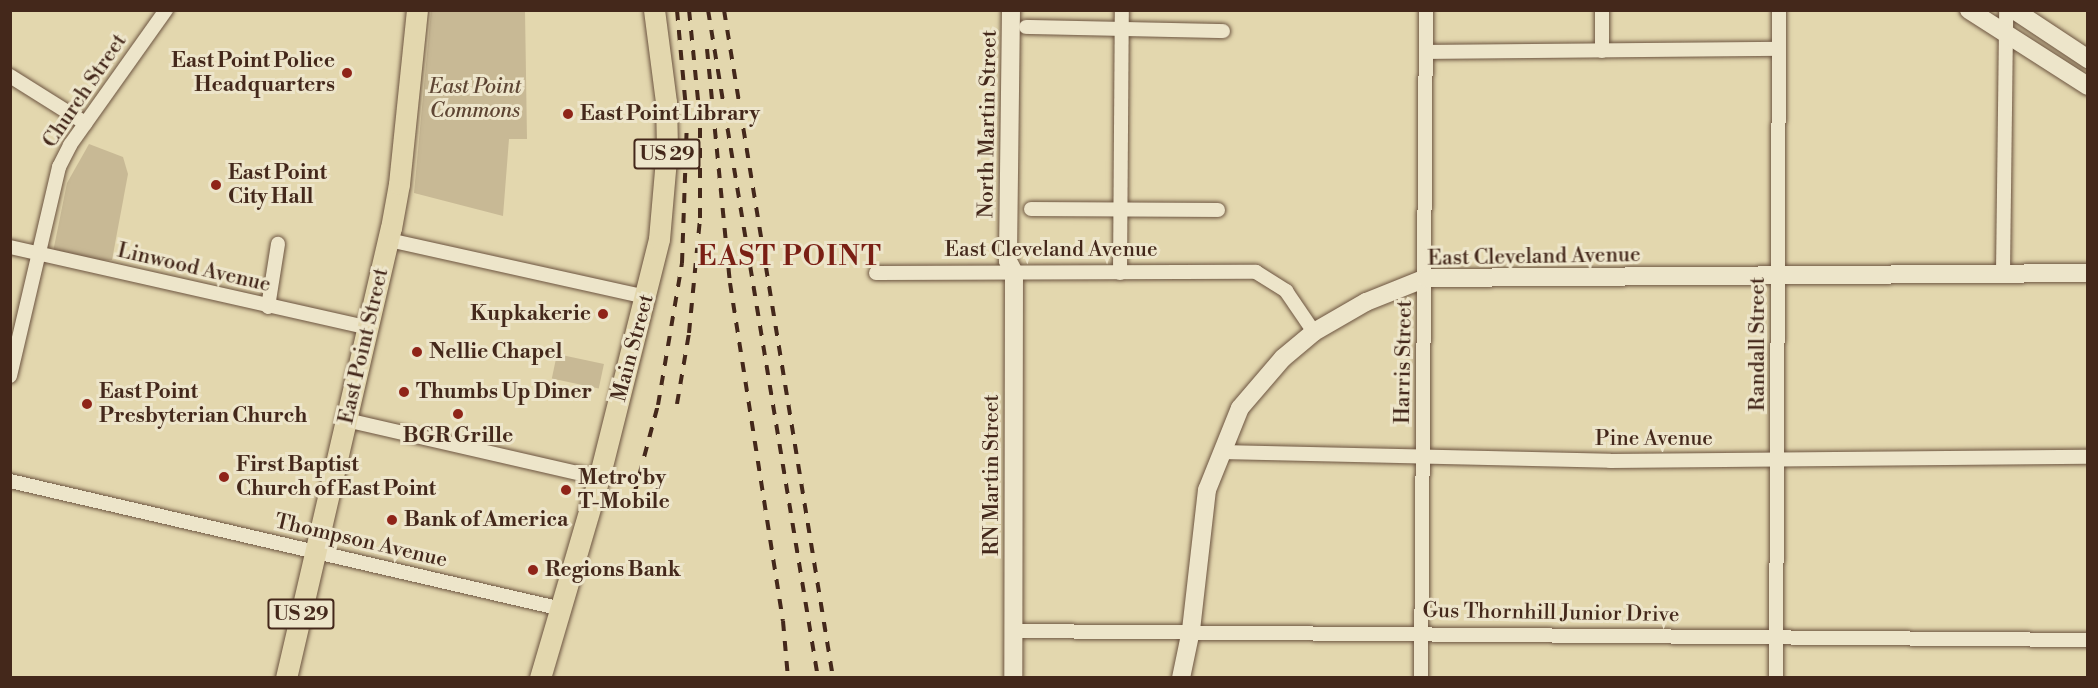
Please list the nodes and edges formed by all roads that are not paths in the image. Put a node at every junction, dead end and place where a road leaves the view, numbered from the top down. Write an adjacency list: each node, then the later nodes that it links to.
1 (166, 10): 22 (street, Church Street)
2 (417, 10): 26 (main road, East Point Street / US 29)
3 (654, 10): 37 (main road, Main Street / US 29)
4 (1011, 10): 31 (main road, North Martin Street)
5 (1122, 10): 13 (street)
6 (1426, 10): 18 (street, Harris Street)
7 (1602, 10): 17 (street)
8 (1779, 10): 16 (street, Randall Street)
9 (1969, 10): 15 (main road)
10 (2006, 10): 15 (street)
11 (2014, 10): 19 (main road)
12 (1026, 27): 13 (street)
13 (1122, 29): 14 (street); 24 (street)
14 (1223, 31)
15 (2008, 34): 21 (main road); 33 (street)
16 (1779, 49): 17 (street); 36 (street, Randall Street)
17 (1602, 51): 18 (street)
18 (1426, 52): 35 (street, Harris Street)
19 (2088, 59)
20 (10, 76): 22 (street)
21 (2088, 86)
22 (85, 123): 29 (street, Church Street)
23 (1031, 209): 24 (street)
24 (1120, 210): 25 (street); 32 (street)
25 (1218, 210)
26 (388, 240): 37 (street); 39 (main road, East Point Street / US 29)
27 (278, 244): 38 (street)
28 (10, 247): 29 (street, Linwood Avenue)
29 (38, 253): 38 (street, Linwood Avenue); 41 (street, Church Street)
30 (876, 273): 31 (street, East Cleveland Avenue)
31 (1014, 273): 32 (street, East Cleveland Avenue); 52 (main road, RN Martin Street)
32 (1120, 273): 40 (street, East Cleveland Avenue)
33 (2003, 273): 34 (main road, East Cleveland Avenue); 36 (main road, East Cleveland Avenue)
34 (2088, 273)
35 (1426, 278): 36 (main road, East Cleveland Avenue); 40 (main road, East Cleveland Avenue); 45 (street, Harris Street)
36 (1779, 278): 46 (street, Randall Street)
37 (646, 297): 47 (main road, Main Street / US 29)
38 (268, 307): 39 (street, Linwood Avenue)
39 (368, 328): 42 (main road, East Point Street / US 29)
40 (1314, 332): 43 (main road)
41 (10, 376)
42 (346, 420): 47 (street); 49 (main road, East Point Street / US 29)
43 (1221, 452): 45 (street, Pine Avenue); 51 (main road)
44 (2088, 457): 46 (street, Pine Avenue)
45 (1422, 458): 46 (street, Pine Avenue); 53 (street, Harris Street)
46 (1778, 459): 54 (street, Randall Street)
47 (599, 478): 50 (main road, Main Street / US 29)
48 (10, 481): 49 (street, Thompson Avenue)
49 (315, 551): 50 (street, Thompson Avenue); 56 (main road, East Point Street / US 29)
50 (562, 609): 57 (main road, Main Street / US 29)
51 (1191, 630): 52 (street, Gus Thornhill Junior Drive); 53 (street, Gus Thornhill Junior Drive); 59 (main road)
52 (1014, 631): 58 (main road, RN Martin Street)
53 (1421, 633): 54 (street, Gus Thornhill Junior Drive); 60 (street, Harris Street)
54 (1777, 636): 55 (street, Gus Thornhill Junior Drive); 61 (street, Randall Street)
55 (2088, 639)
56 (286, 678)
57 (540, 678)
58 (1013, 678)
59 (1181, 678)
60 (1421, 678)
61 (1776, 678)

